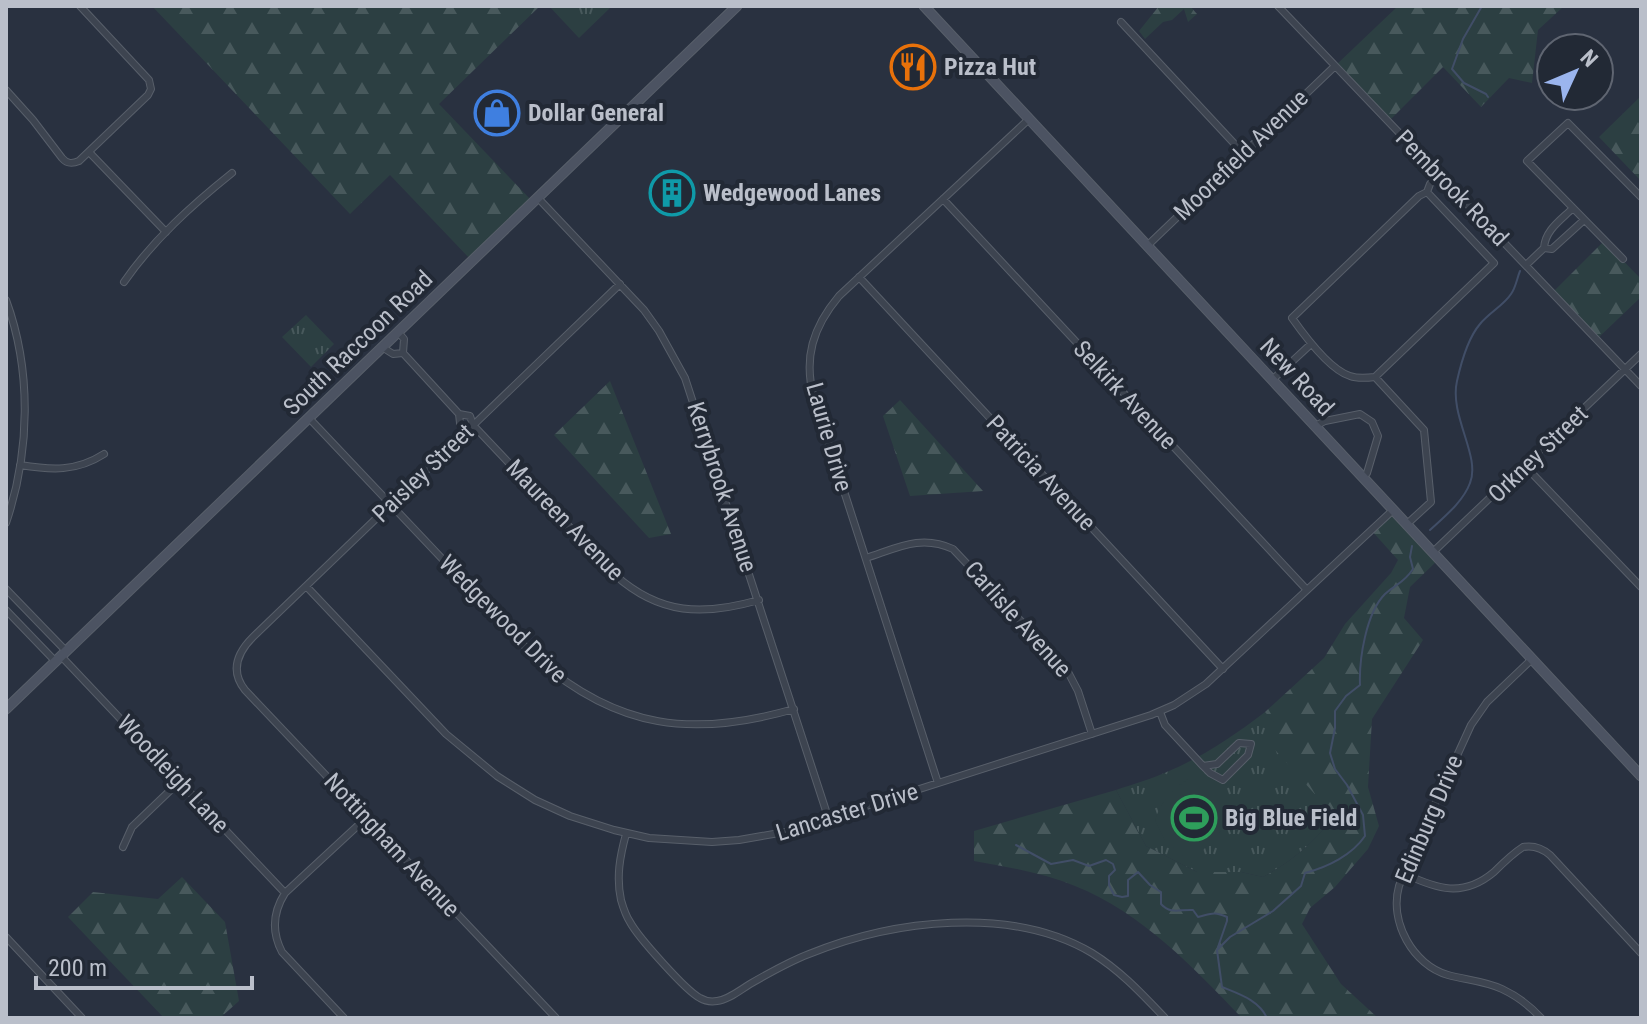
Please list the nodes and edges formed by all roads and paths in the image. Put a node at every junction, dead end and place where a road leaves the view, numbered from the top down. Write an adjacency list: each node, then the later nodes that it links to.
1 (80, 6): 9 (street)
2 (737, 6): 15 (street, South Raccoon Road)
3 (924, 6): 8 (street, New Road)
4 (1278, 6): 6 (street, Pembrook Road)
5 (1121, 22): 10 (street)
6 (1335, 66): 10 (street, Moorefield Avenue); 12 (street, Pembrook Road)
7 (6, 90): 9 (street)
8 (1029, 119): 16 (street, Laurie Drive); 20 (street, New Road)
9 (89, 152): 19 (street)
10 (1243, 153): 20 (street, Moorefield Avenue)
11 (232, 173): 19 (street)
12 (1438, 174): 13 (street); 23 (street, Pembrook Road)
13 (1427, 192): 29 (street); 34 (street)
14 (1641, 197): 17 (street)
15 (538, 198): 26 (street, Kerrybrook Avenue); 28 (street, South Raccoon Road)
16 (943, 199): 24 (street, Laurie Drive); 54 (street, Selkirk Avenue)
17 (1573, 208): 18 (street); 21 (street)
18 (1584, 220): 21 (street); 22 (street)
19 (166, 232): 25 (street)
20 (1147, 246): 35 (street, New Road)
21 (1544, 248): 23 (street)
22 (1623, 259)
23 (1526, 265): 33 (street, Pembrook Road)
24 (859, 277): 50 (street, Laurie Drive); 60 (street, Patricia Avenue)
25 (124, 282)
26 (620, 284): 39 (street, Paisley Street); 55 (street, Kerrybrook Avenue)
27 (6, 300): 42 (street)
28 (398, 332): 30 (street, South Raccoon Road); 31 (street)
29 (1311, 344): 34 (street); 35 (street)
30 (382, 347): 31 (street); 38 (street, South Raccoon Road)
31 (403, 353): 37 (street)
32 (1641, 354): 33 (street, Orkney Street)
33 (1625, 369): 36 (street, Pembrook Road); 43 (street, Orkney Street)
34 (1375, 377): 48 (street)
35 (1272, 380): 40 (street, New Road)
36 (1641, 386)
37 (459, 414): 39 (street); 39 (street)
38 (309, 418): 45 (street, Wedgewood Drive); 57 (street, South Raccoon Road)
39 (473, 425): 45 (street, Paisley Street); 55 (street, Maureen Avenue)
40 (1315, 426): 44 (street, New Road); 44 (street)
41 (104, 454): 42 (street)
42 (20, 465): 47 (street)
43 (1525, 466): 49 (street, Orkney Street); 52 (street)
44 (1363, 478): 46 (street, New Road)
45 (390, 505): 51 (street, Paisley Street); 62 (street, Wedgewood Drive)
46 (1393, 510): 48 (street, New Road); 54 (street, Lancaster Drive)
47 (6, 523)
48 (1407, 524): 49 (street, New Road)
49 (1433, 552): 58 (street, New Road)
50 (866, 558): 64 (street, Carlisle Avenue); 68 (street, Laurie Drive)
51 (306, 586): 59 (street, Paisley Street); 71 (street, Lancaster Drive)
52 (1641, 587)
53 (6, 589): 57 (street)
54 (1307, 590): 60 (street, Lancaster Drive)
55 (759, 600): 62 (street, Kerrybrook Avenue)
56 (6, 610): 57 (street)
57 (61, 656): 61 (street, South Raccoon Road); 67 (street, Woodleigh Lane)
58 (1532, 659): 66 (street, New Road); 73 (street, Edinburg Drive)
59 (236, 667): 69 (street, Nottingham Avenue)
60 (1223, 669): 63 (street, Lancaster Drive)
61 (6, 709)
62 (794, 709): 70 (street, Kerrybrook Avenue)
63 (1160, 712): 64 (street, Lancaster Drive); 65 (street)
64 (1092, 734): 68 (street, Lancaster Drive)
65 (1203, 766): 65 (street)
66 (1641, 776)
67 (180, 781): 72 (street); 74 (street, Woodleigh Lane)
68 (938, 783): 70 (street, Lancaster Drive)
69 (366, 818): 74 (street); 79 (street, Nottingham Avenue)
70 (829, 820): 71 (street, Lancaster Drive)
71 (626, 834): 80 (street)
72 (123, 847)
73 (1405, 874): 76 (street); 81 (street, Edinburg Drive)
74 (285, 893): 78 (street)
75 (6, 937): 77 (street)
76 (1641, 953)
77 (82, 1018)
78 (344, 1018)
79 (556, 1018)
80 (1165, 1018)
81 (1541, 1018)

